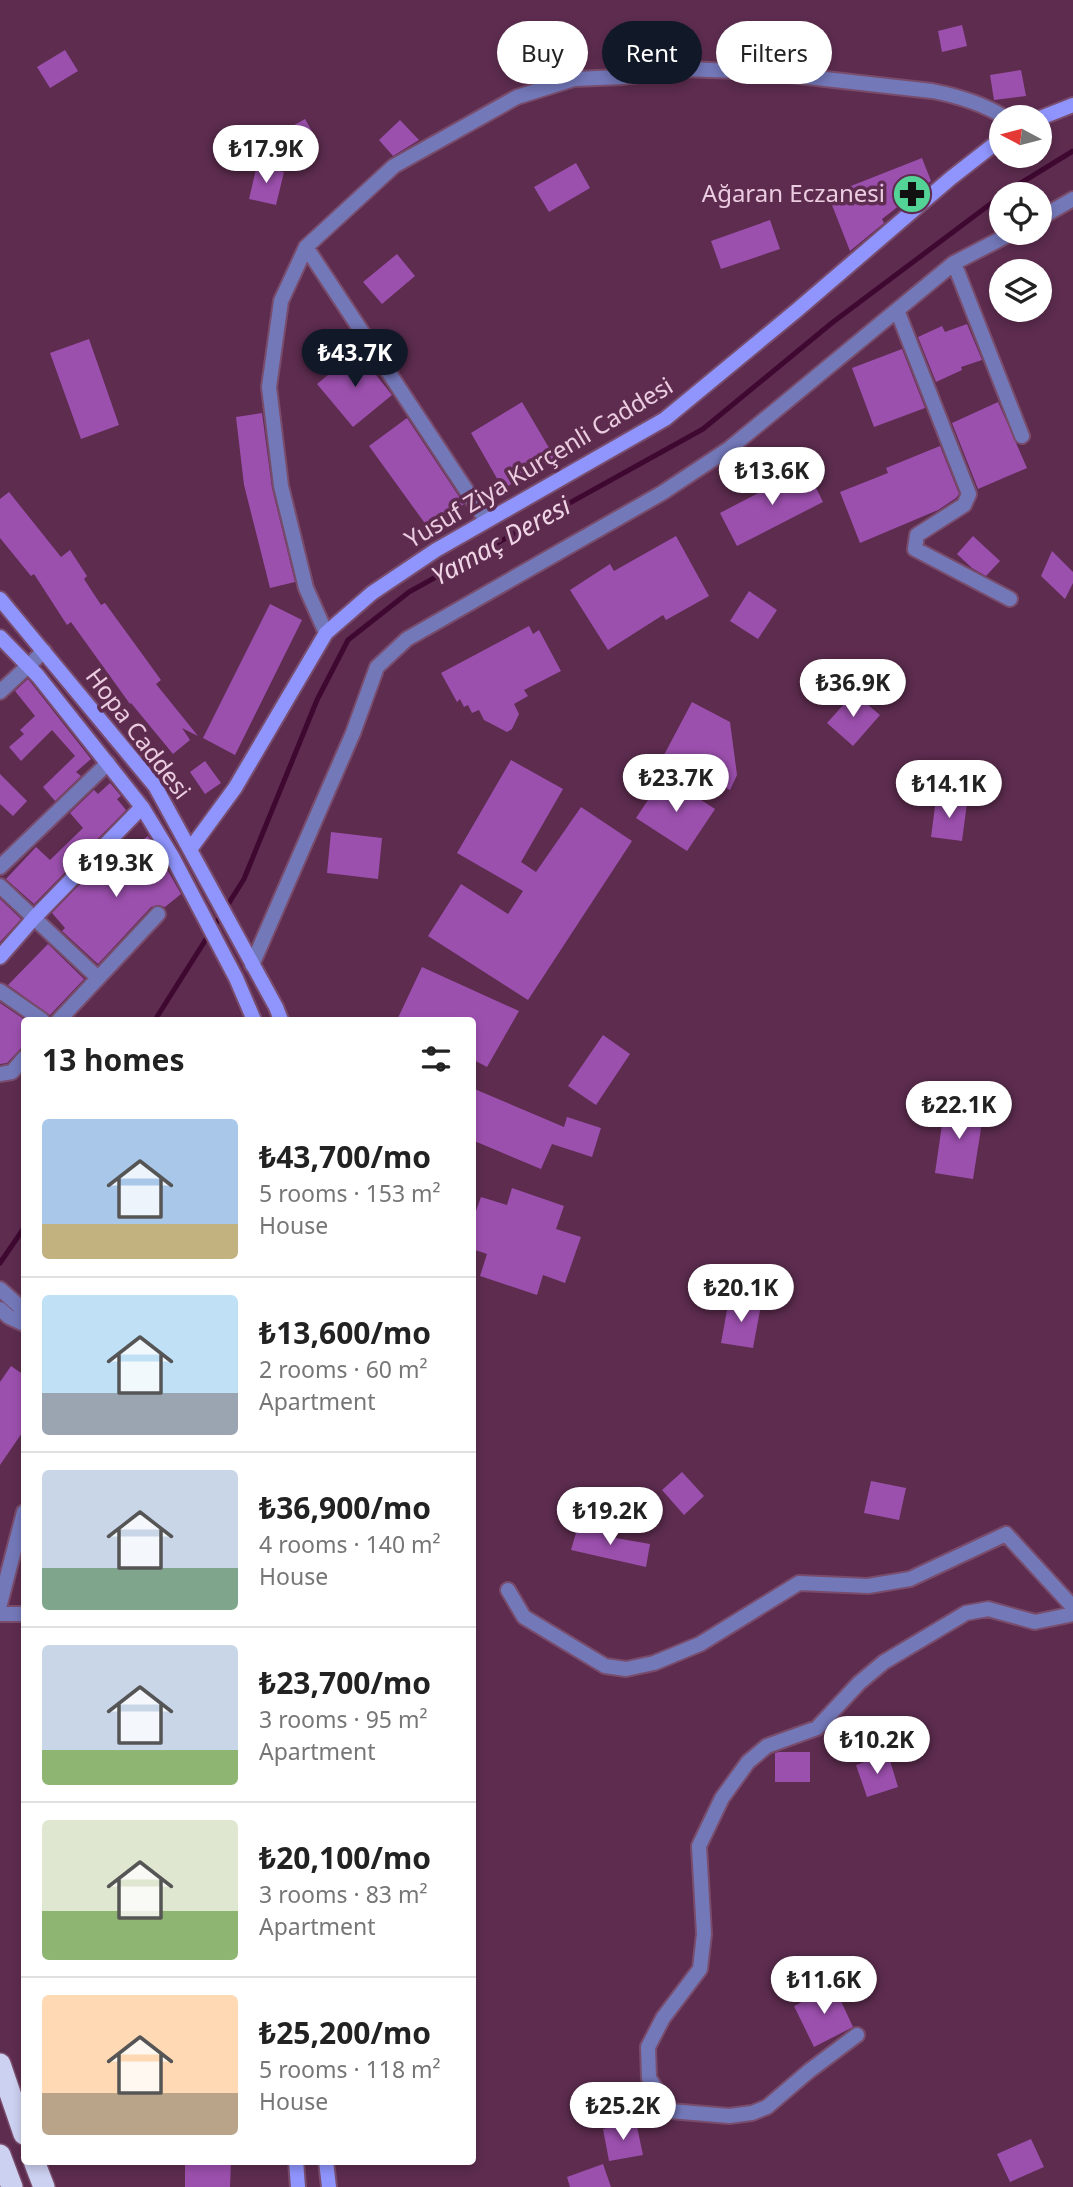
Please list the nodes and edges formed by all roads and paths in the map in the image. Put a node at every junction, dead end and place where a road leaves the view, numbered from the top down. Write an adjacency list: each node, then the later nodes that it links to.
1 (1073, 105): 3 (street)
2 (989, 108): 8 (street)
3 (1052, 113)
4 (989, 148): 12 (street, Yusuf Ziya Kurçenli Caddesi)
5 (1073, 200): 6 (street)
6 (1052, 211)
7 (989, 245): 9 (street)
8 (306, 247): 12 (street); 15 (street)
9 (954, 263): 10 (street); 11 (street)
10 (897, 310): 14 (street); 28 (street)
11 (1022, 436)
12 (486, 520): 15 (street, Yusuf Ziya Kurçenli Caddesi)
13 (0, 599): 17 (street, Hopa Caddesi)
14 (1010, 599)
15 (326, 633): 22 (street, Yusuf Ziya Kurçenli Caddesi)
16 (0, 637): 18 (street, Hopa Caddesi)
17 (44, 651): 18 (street); 22 (street, Hopa Caddesi)
18 (29, 667): 19 (street); 20 (street, Hopa Caddesi)
19 (0, 692)
20 (108, 763): 21 (street, Hopa Caddesi); 23 (street)
21 (142, 807): 26 (street); 33 (street, Hopa Caddesi)
22 (191, 848): 28 (street, Hopa Caddesi)
23 (0, 867)
24 (0, 886): 26 (street)
25 (158, 914): 29 (street)
26 (34, 918): 27 (street); 29 (street)
27 (0, 957)
28 (252, 965): 34 (street, Hopa Caddesi)
29 (98, 978): 32 (street)
30 (0, 990): 31 (street)
31 (38, 1017)
32 (62, 1017)
33 (253, 1017)
34 (279, 1017)
35 (21, 1062): 36 (street)
36 (0, 1074)
37 (0, 1289): 38 (street)
38 (13, 1312)
39 (21, 1524): 41 (street)
40 (508, 1590): 42 (street)
41 (0, 1604)
42 (1073, 1606)
43 (0, 1614): 44 (street)
44 (21, 1614)
45 (1073, 1614): 46 (street)
46 (857, 2035)
47 (0, 2064): 48 (highway)
48 (21, 2125)
49 (0, 2155): 53 (highway)
50 (36, 2165): 54 (highway)
51 (296, 2165): 55 (street)
52 (326, 2165): 56 (street)
53 (12, 2187)
54 (44, 2187)
55 (298, 2187)
56 (329, 2187)

